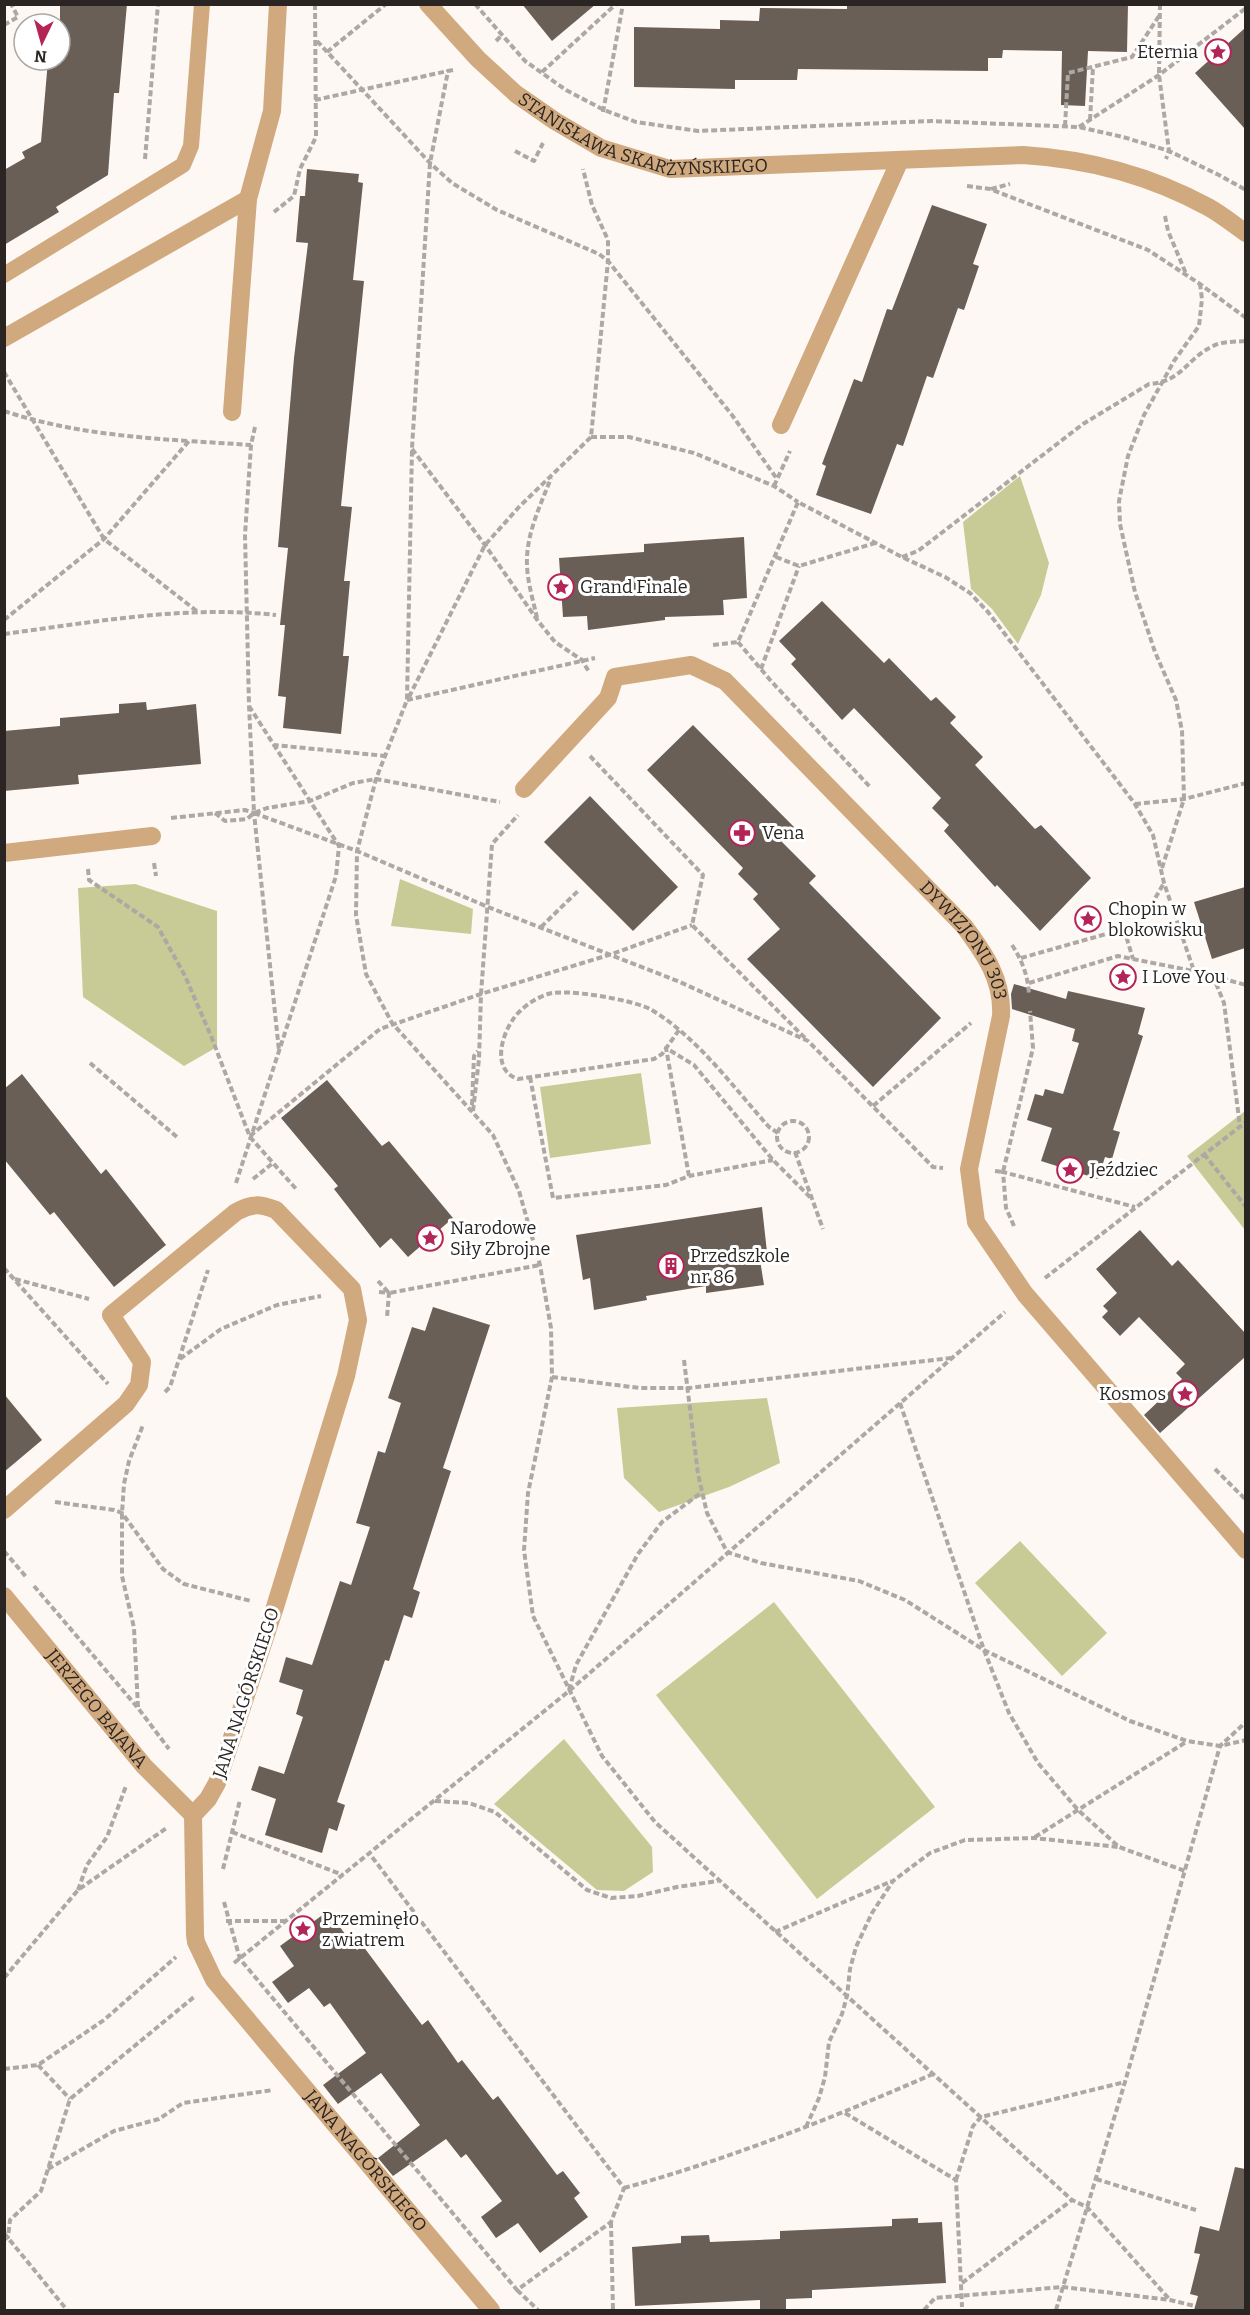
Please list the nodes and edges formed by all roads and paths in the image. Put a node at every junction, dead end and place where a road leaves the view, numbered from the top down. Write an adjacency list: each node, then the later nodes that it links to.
1 (11, 4): 14 (path)
2 (158, 4): 35 (path)
3 (202, 4): 43 (lane)
4 (278, 4): 39 (street)
5 (315, 4): 16 (path)
6 (386, 4): 17 (path)
7 (428, 4): 18 (street, STANISŁAWA SKARŻYŃSKIEGO)
8 (475, 4): 15 (path)
9 (616, 4): 21 (path)
10 (623, 4): 25 (path)
11 (1160, 4): 13 (path)
12 (1245, 8): 22 (path)
13 (1160, 15): 19 (path); 22 (path)
14 (4, 26)
15 (502, 35): 18 (path); 21 (path)
16 (316, 41): 17 (path); 24 (path)
17 (327, 52): 23 (path)
18 (478, 59): 20 (path); 27 (street, STANISŁAWA SKARŻYŃSKIEGO)
19 (1093, 67): 26 (path); 28 (path)
20 (448, 71): 23 (path); 34 (path)
21 (542, 72): 25 (path)
22 (1159, 75): 26 (path); 32 (path)
23 (361, 90): 24 (path); 34 (path)
24 (315, 100): 40 (path)
25 (604, 111): 28 (path); 30 (path)
26 (1090, 120): 29 (path)
27 (555, 121): 30 (street, STANISŁAWA SKARŻYŃSKIEGO); 31 (path)
28 (1065, 127): 29 (path)
29 (1079, 127): 32 (path)
30 (588, 141): 33 (street, STANISŁAWA SKARŻYŃSKIEGO); 42 (path)
31 (514, 150)
32 (1169, 151): 36 (path); 38 (path)
33 (900, 160): 36 (street, STANISŁAWA SKARŻYŃSKIEGO); 55 (street)
34 (430, 163): 42 (path); 59 (path)
35 (144, 167)
36 (1159, 184): 41 (street, STANISŁAWA SKARŻYŃSKIEGO); 44 (path)
37 (955, 185): 44 (path)
38 (1245, 190)
39 (248, 199): 47 (street); 52 (street)
40 (271, 214)
41 (1245, 233)
42 (608, 261): 56 (path); 61 (path)
43 (4, 275)
44 (1187, 276): 45 (path)
45 (1200, 284): 46 (path); 50 (path)
46 (1245, 318)
47 (4, 338)
48 (1245, 341): 50 (path)
49 (4, 372): 53 (path)
50 (1162, 383): 66 (path); 84 (path)
51 (4, 411): 53 (path)
52 (232, 412)
53 (32, 420): 57 (path); 63 (path)
54 (255, 422): 58 (path)
55 (781, 425)
56 (591, 437): 60 (path); 62 (path)
57 (189, 441): 58 (path); 63 (path)
58 (250, 445): 69 (path)
59 (412, 448): 65 (path); 76 (path)
60 (552, 474): 65 (path); 72 (path)
61 (777, 478)
62 (798, 502): 64 (path); 67 (path)
63 (104, 539): 68 (path); 71 (path)
64 (875, 543): 66 (path); 67 (path)
65 (485, 545): 72 (path); 76 (path)
66 (902, 557): 87 (path)
67 (799, 566): 75 (path)
68 (198, 612): 69 (path); 73 (path)
69 (246, 613): 70 (path); 77 (path)
70 (276, 615)
71 (4, 620)
72 (538, 621): 74 (path)
73 (4, 634)
74 (582, 660)
75 (761, 669)
76 (407, 700): 80 (path)
77 (249, 705): 79 (path); 90 (path)
78 (575, 736): 83 (street, DYWIZJONU 303); 101 (path); 112 (street, DYWIZJONU 303)
79 (274, 745): 80 (path); 85 (path)
80 (386, 756): 81 (path)
81 (376, 779): 85 (path); 86 (path); 94 (path)
82 (1245, 783): 84 (path)
83 (524, 789)
84 (1184, 799): 87 (path); 96 (path)
85 (310, 801): 90 (path); 93 (path)
86 (503, 802)
87 (1135, 804): 96 (path)
88 (233, 812): 90 (path)
89 (214, 813): 90 (path)
90 (254, 813): 93 (path); 117 (path)
91 (519, 814): 100 (path)
92 (152, 836): 95 (street)
93 (339, 846): 94 (path); 117 (path)
94 (357, 851): 100 (path); 113 (path)
95 (4, 853)
96 (1162, 868): 98 (path)
97 (89, 880): 126 (path)
98 (1164, 883): 103 (path); 107 (path)
99 (579, 890): 102 (path)
100 (488, 907): 102 (path); 111 (path)
101 (692, 925): 104 (path); 115 (path)
102 (541, 927): 104 (path)
103 (1124, 929): 105 (path); 106 (path)
104 (612, 954): 111 (path); 115 (path)
105 (1021, 958)
106 (1133, 959): 107 (path); 109 (path)
107 (1194, 971): 108 (path)
108 (1213, 976): 110 (path); 123 (path)
109 (1029, 983)
110 (1245, 985)
111 (481, 994): 113 (path); 121 (path)
112 (1002, 998): 120 (path); 148 (street, DYWIZJONU 303)
113 (392, 1023): 121 (path); 126 (path)
114 (679, 1030): 116 (path); 119 (path); 124 (path)
115 (808, 1041): 120 (path)
116 (666, 1048): 119 (path); 129 (path); 131 (path)
117 (279, 1055): 126 (path)
118 (90, 1062): 125 (path)
119 (530, 1077): 131 (path)
120 (873, 1106): 130 (path)
121 (473, 1112): 140 (path)
122 (1245, 1122): 123 (path)
123 (1240, 1127): 128 (path)
124 (778, 1133): 127 (path); 127 (path)
125 (177, 1137)
126 (250, 1137): 132 (path); 133 (path)
127 (795, 1152): 134 (path)
128 (1204, 1154): 135 (path); 136 (path)
129 (773, 1160): 131 (path); 134 (path)
130 (933, 1167)
131 (689, 1176)
132 (235, 1186)
133 (304, 1197)
134 (812, 1199): 137 (path)
135 (1245, 1207)
136 (1136, 1208): 138 (path); 144 (path)
137 (823, 1229)
138 (1015, 1229)
139 (210, 1263): 146 (path)
140 (540, 1264): 147 (path); 152 (path)
141 (4, 1268): 155 (path)
142 (1039, 1268): 144 (path)
143 (374, 1275): 147 (path)
144 (1045, 1278): 145 (path); 148 (path)
145 (1053, 1287)
146 (352, 1289): 155 (street); 167 (street, JANA NAGÓRSKIEGO)
147 (389, 1293): 149 (path)
148 (1025, 1294): 150 (path); 163 (street, DYWIZJONU 303)
149 (386, 1323)
150 (951, 1358): 153 (path); 154 (path)
151 (684, 1360): 153 (path)
152 (552, 1377): 153 (path); 169 (path)
153 (689, 1388): 158 (path)
154 (900, 1403): 165 (path); 168 (path)
155 (126, 1404): 161 (street)
156 (144, 1424): 162 (path)
157 (1208, 1461): 159 (path)
158 (702, 1492): 165 (path); 169 (path)
159 (1245, 1500)
160 (51, 1501): 162 (path)
161 (4, 1510)
162 (122, 1513): 167 (path); 170 (path)
163 (1245, 1550)
164 (4, 1551): 170 (path)
165 (727, 1552): 168 (path); 169 (path)
166 (4, 1596): 176 (street, JERZEGO BAJANA)
167 (275, 1608): 177 (street, JANA NAGÓRSKIEGO)
168 (984, 1650): 173 (path); 179 (path)
169 (569, 1691): 178 (path); 188 (path)
170 (138, 1708): 175 (path)
171 (1245, 1722): 174 (path)
172 (1245, 1740): 174 (path)
173 (1187, 1742): 174 (path); 179 (path)
174 (1220, 1746): 185 (path)
175 (169, 1750)
176 (144, 1766): 180 (street, JERZEGO BAJANA); 190 (path)
177 (217, 1783): 180 (street, JANA NAGÓRSKIEGO); 181 (path)
178 (433, 1801): 184 (path); 188 (path)
179 (1078, 1810): 182 (path); 183 (path)
180 (193, 1815): 190 (path); 198 (street, JANA NAGÓRSKIEGO)
181 (232, 1832): 186 (path); 187 (path)
182 (1034, 1838): 183 (path); 189 (path)
183 (1119, 1847): 185 (path)
184 (369, 1853): 186 (path); 212 (path)
185 (1185, 1871): 203 (path)
186 (343, 1875): 193 (path)
187 (220, 1880)
188 (719, 1880): 194 (path)
189 (893, 1881): 194 (path); 199 (path)
190 (78, 1890): 197 (path)
191 (223, 1898): 192 (path)
192 (227, 1920): 193 (path); 196 (path)
193 (287, 1920): 196 (path)
194 (775, 1932): 199 (path)
195 (182, 1952): 200 (path)
196 (240, 1959): 198 (path); 220 (path)
197 (4, 1978)
198 (214, 1980): 204 (street, JANA NAGÓRSKIEGO); 205 (path)
199 (847, 1996): 202 (path); 208 (path)
200 (38, 2065): 201 (path); 205 (path)
201 (4, 2069)
202 (933, 2074): 206 (path); 207 (path)
203 (1125, 2082): 207 (path); 210 (path)
204 (307, 2092): 209 (path); 226 (street, JANA NAGÓRSKIEGO)
205 (70, 2099): 209 (path)
206 (844, 2112): 208 (path); 211 (path)
207 (981, 2117): 211 (path); 213 (path)
208 (806, 2127): 212 (path)
209 (48, 2169): 217 (path)
210 (1096, 2179): 214 (path); 215 (path)
211 (956, 2180): 218 (path)
212 (624, 2188): 216 (path)
213 (1072, 2200): 214 (path); 218 (path)
214 (1087, 2207): 219 (path); 222 (path)
215 (1196, 2210)
216 (611, 2222): 220 (path); 228 (path)
217 (6, 2237): 225 (path)
218 (961, 2284): 221 (path)
219 (1063, 2287): 221 (path); 222 (path); 230 (path)
220 (517, 2290): 227 (path)
221 (962, 2297): 224 (path); 229 (path)
222 (1170, 2300): 223 (path)
223 (1195, 2306)
224 (962, 2307)
225 (67, 2310)
226 (491, 2310)
227 (537, 2310)
228 (614, 2310)
229 (924, 2310)
230 (1056, 2310)

